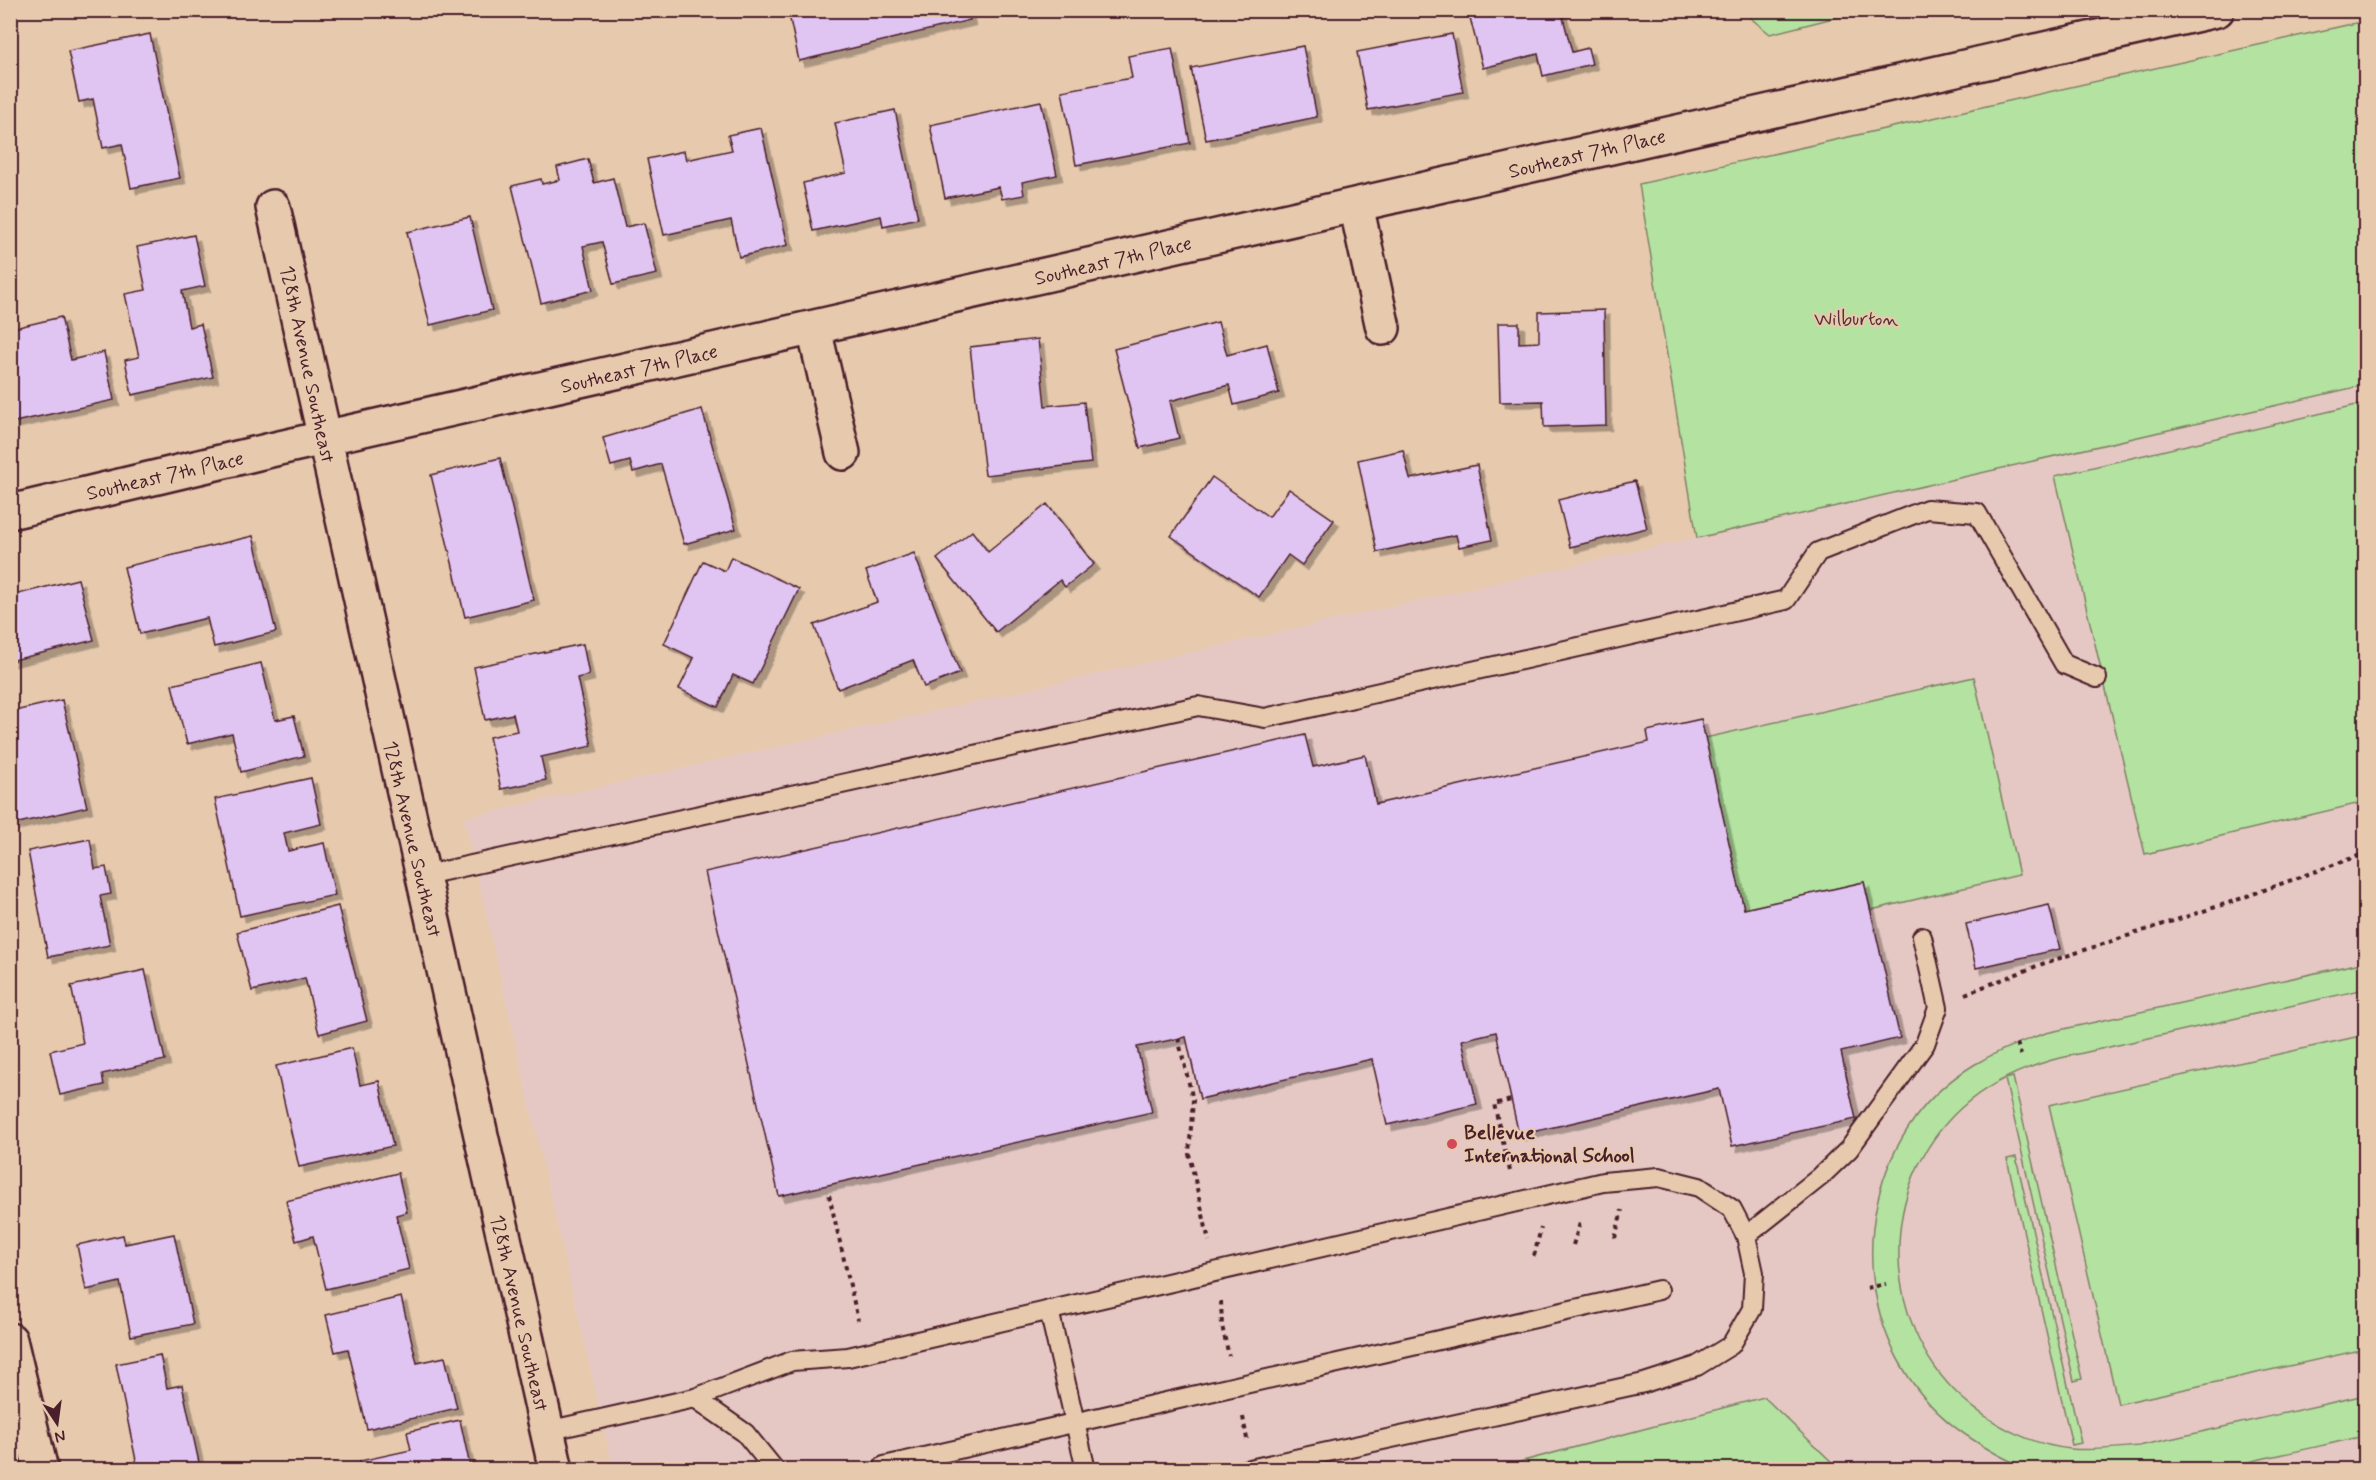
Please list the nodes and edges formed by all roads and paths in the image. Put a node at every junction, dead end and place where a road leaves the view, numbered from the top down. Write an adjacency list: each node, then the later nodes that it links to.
1 (2217, 10): 2 (street, Southeast 7th Place)
2 (1356, 205): 4 (street); 5 (street, Southeast 7th Place)
3 (273, 207): 6 (street, 128th Avenue Southeast)
4 (1383, 328)
5 (814, 329): 6 (street, Southeast 7th Place); 7 (street)
6 (324, 438): 8 (street, Southeast 7th Place); 11 (street, 128th Avenue Southeast)
7 (843, 453)
8 (10, 512)
9 (2097, 678): 11 (lane)
10 (2366, 853): 13 (path)
11 (421, 876): 39 (street, 128th Avenue Southeast)
12 (1922, 937): 13 (lane)
13 (1938, 1008): 23 (lane)
14 (1178, 1038): 26 (path)
15 (2017, 1042): 16 (path)
16 (2021, 1055)
17 (1511, 1100): 18 (path)
18 (1510, 1171)
19 (829, 1195): 33 (path)
20 (1623, 1205): 24 (path)
21 (1583, 1214): 25 (path)
22 (1542, 1225): 27 (path)
23 (1746, 1236): 32 (lane); 46 (lane)
24 (1615, 1238)
25 (1573, 1245)
26 (1210, 1248)
27 (1534, 1256)
28 (1886, 1284): 29 (path)
29 (1867, 1288)
30 (1659, 1290): 38 (lane)
31 (1221, 1297): 35 (path)
32 (1049, 1310): 36 (lane); 38 (lane)
33 (858, 1320)
34 (10, 1340): 42 (street)
35 (1230, 1364)
36 (695, 1398): 39 (lane); 44 (lane)
37 (1241, 1407): 40 (path)
38 (1075, 1422): 41 (lane); 45 (lane)
39 (547, 1431): 43 (street, 128th Avenue Southeast)
40 (1248, 1448)
41 (884, 1466)
42 (41, 1470)
43 (556, 1470)
44 (775, 1470)
45 (1086, 1470)
46 (1245, 1470)

